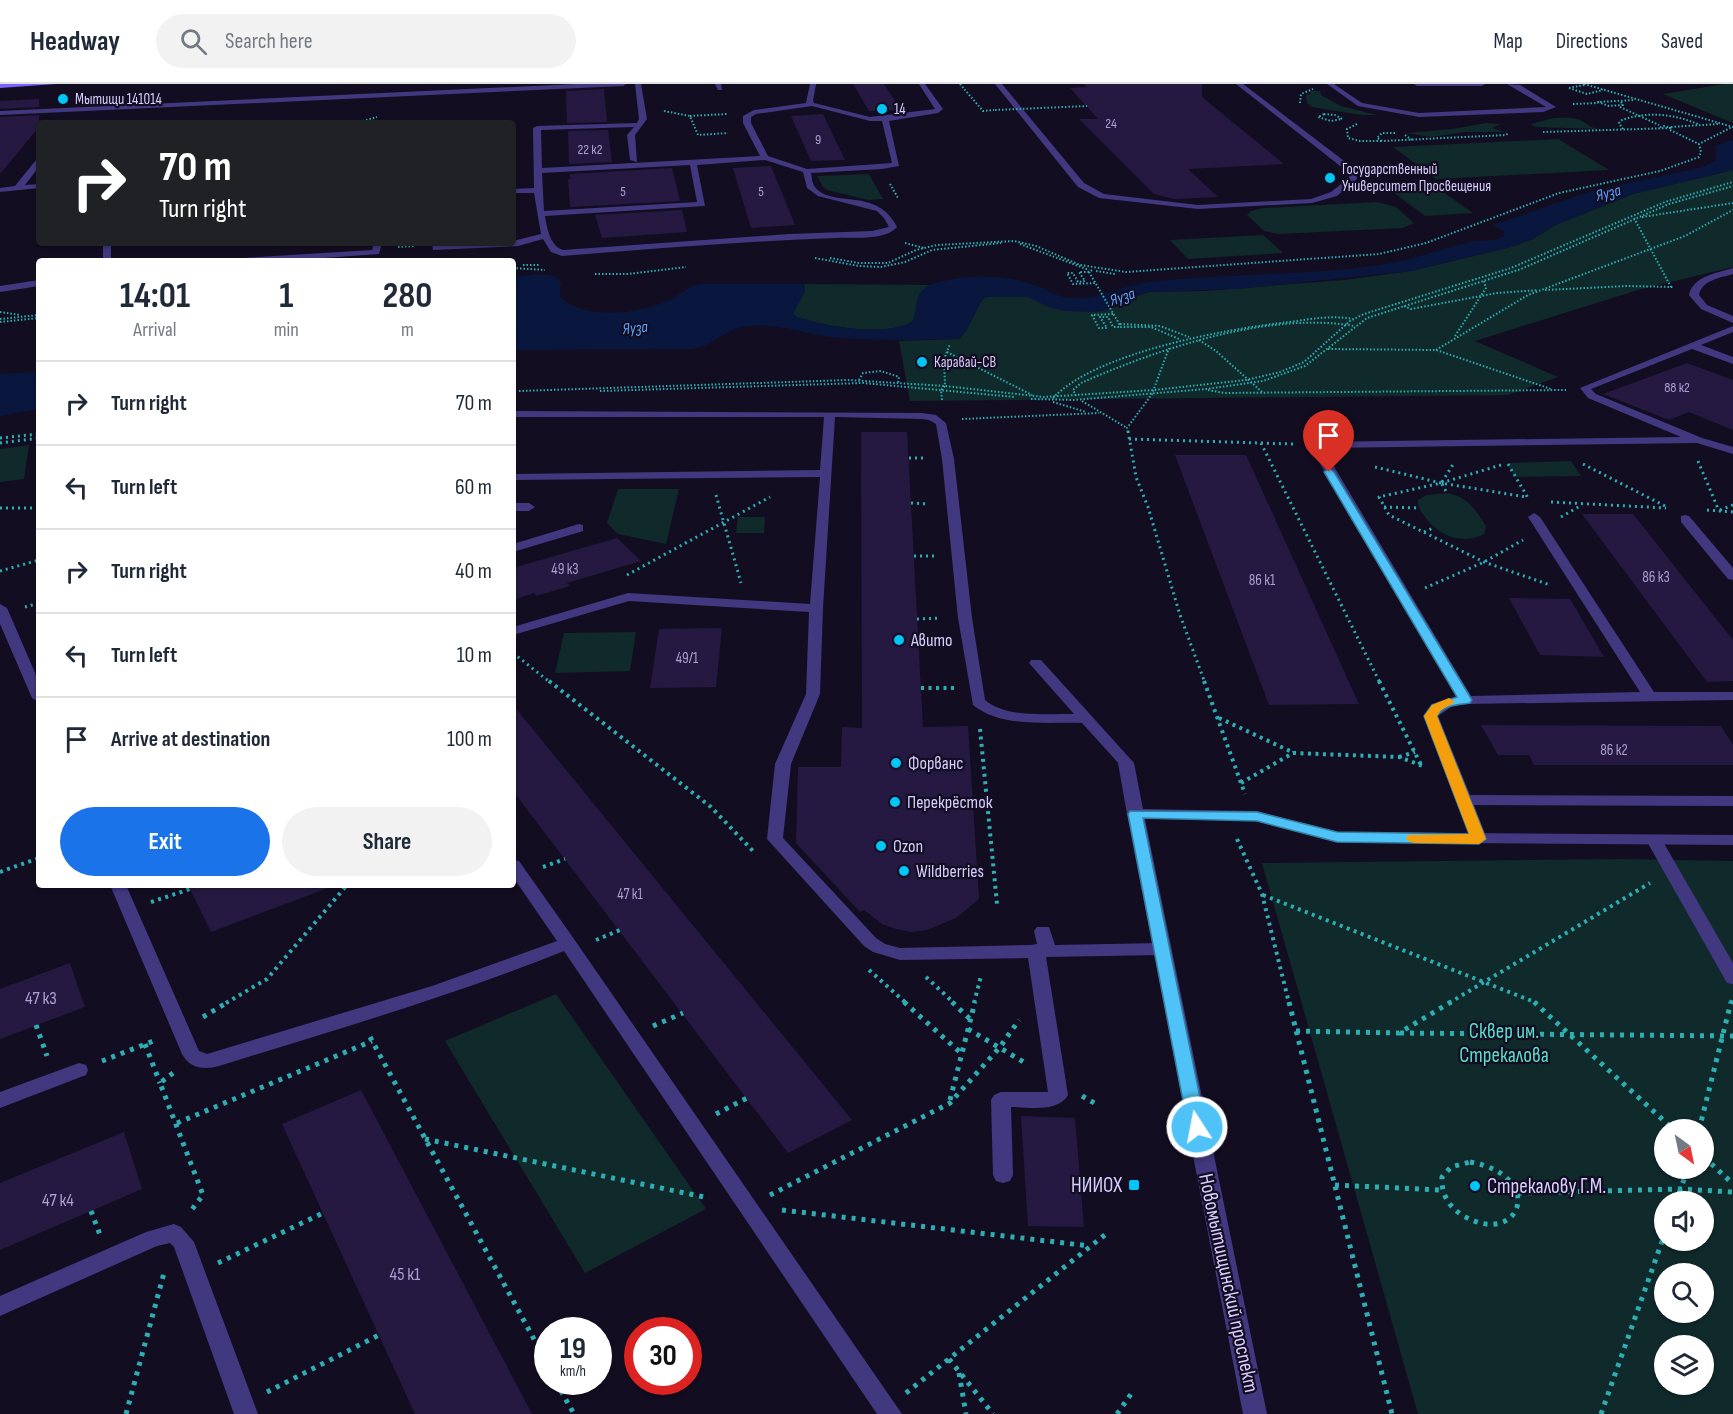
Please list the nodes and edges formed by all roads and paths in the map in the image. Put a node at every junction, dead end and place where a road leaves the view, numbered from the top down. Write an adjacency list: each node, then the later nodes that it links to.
1 (53, 84): 13 (street)
2 (622, 84): 26 (street)
3 (638, 84): 23 (street)
4 (813, 84): 21 (street)
5 (922, 84): 37 (street)
6 (960, 84): 28 (path)
7 (998, 84): 8 (street)
8 (1239, 84)
9 (1417, 84): 10 (street)
10 (1482, 84)
11 (1510, 84): 14 (street)
12 (1585, 84): 15 (path); 16 (path)
13 (0, 86)
14 (1333, 86): 27 (path)
15 (1603, 89): 16 (path); 17 (path)
16 (1591, 94): 18 (path)
17 (1637, 99): 19 (path); 38 (path)
18 (1602, 100): 19 (path); 20 (path)
19 (1621, 102): 25 (path)
20 (1599, 103): 22 (path); 25 (path)
21 (812, 104): 29 (street); 37 (street)
22 (1578, 104)
23 (640, 105): 36 (path); 40 (street)
24 (1087, 106): 28 (path, bridge)
25 (1618, 106): 35 (path)
26 (82, 107): 32 (street); 33 (street)
27 (1305, 108)
28 (995, 110)
29 (754, 112): 36 (path); 50 (street)
30 (1312, 112): 34 (path)
31 (0, 113): 32 (street)
32 (11, 113): 39 (street)
33 (76, 115)
34 (1318, 115): 34 (path)
35 (1640, 116): 41 (path); 42 (path); 46 (path)
36 (690, 117): 50 (path)
37 (885, 119): 58 (street)
38 (1722, 124): 41 (path); 43 (path)
39 (0, 125)
40 (640, 125): 53 (street); 57 (street)
41 (1700, 125): 44 (path)
42 (1659, 127): 44 (path); 46 (path)
43 (1733, 127): 52 (path)
44 (1669, 128): 52 (path)
45 (1596, 129): 48 (path)
46 (1624, 129): 48 (path)
47 (1511, 130): 51 (path)
48 (1600, 130): 49 (path)
49 (1540, 131)
50 (752, 132): 54 (street)
51 (1412, 140): 51 (path)
52 (1699, 144): 83 (path)
53 (634, 159)
54 (765, 159): 55 (street); 58 (street)
55 (693, 163): 57 (street); 67 (street)
56 (36, 166): 61 (street)
57 (538, 171): 63 (street)
58 (806, 171): 70 (street)
59 (1733, 184): 68 (path); 69 (path)
60 (36, 186): 61 (street)
61 (18, 188): 62 (street)
62 (0, 190)
63 (538, 190): 64 (street); 67 (street)
64 (516, 191)
65 (1733, 203): 69 (path)
66 (1733, 210): 75 (path)
67 (541, 214): 70 (street)
68 (1631, 217): 69 (path); 86 (path)
69 (1636, 218): 75 (path); 87 (path)
70 (545, 236): 71 (street)
71 (516, 242)
72 (377, 246): 77 (street)
73 (436, 246): 74 (street)
74 (472, 246)
75 (1651, 248): 90 (path); 92 (path)
76 (806, 257): 79 (path)
77 (261, 258)
78 (892, 262): 79 (path)
79 (897, 265): 83 (path)
80 (692, 266): 85 (path)
81 (516, 268): 82 (path)
82 (551, 270)
83 (1092, 270): 89 (path); 89 (path)
84 (1733, 271): 93 (street)
85 (592, 273)
86 (1478, 279): 87 (path); 95 (path)
87 (1484, 281): 94 (path); 96 (path)
88 (36, 283): 91 (street)
89 (1095, 283): 98 (path)
90 (1671, 287): 92 (path); 93 (path)
91 (0, 289)
92 (1541, 290): 94 (path); 110 (path)
93 (1694, 290): 104 (street)
94 (1481, 295): 96 (path); 110 (path)
95 (1396, 304): 96 (path); 102 (path)
96 (1402, 306): 107 (path)
97 (0, 312): 101 (path)
98 (1114, 314): 106 (path); 106 (path)
99 (36, 315): 101 (path)
100 (36, 315): 103 (path)
101 (28, 316): 103 (path)
102 (1354, 319): 105 (path); 109 (path)
103 (0, 320)
104 (1733, 320)
105 (1346, 324): 107 (path); 112 (path); 115 (path)
106 (1120, 325): 109 (path); 111 (path)
107 (1354, 326): 117 (path)
108 (1733, 329): 114 (street)
109 (1190, 337): 111 (path); 112 (path)
110 (1453, 339): 118 (path)
111 (1180, 340): 137 (path)
112 (1199, 340): 116 (path); 122 (path)
113 (950, 344): 119 (path)
114 (1691, 345): 120 (street); 130 (street)
115 (1321, 347): 117 (path); 122 (path)
116 (1169, 348): 133 (path); 135 (path)
117 (1328, 349): 118 (path); 124 (path)
118 (1436, 350): 129 (path)
119 (947, 352): 125 (path); 136 (path)
120 (1733, 361)
121 (859, 380): 123 (path); 123 (path); 131 (path)
122 (1246, 380): 124 (path); 126 (path)
123 (898, 383): 125 (path)
124 (1250, 383): 127 (path); 134 (path)
125 (945, 386): 128 (path); 136 (path)
126 (1199, 386): 127 (path); 133 (path)
127 (1206, 389): 133 (path); 134 (path)
128 (941, 390): 132 (path); 138 (path); 144 (path)
129 (1554, 390): 130 (path); 134 (path)
130 (1585, 390): 149 (street)
131 (516, 392)
132 (516, 392)
133 (1153, 392): 135 (path); 139 (path); 145 (path)
134 (1263, 393)
135 (1076, 396): 137 (path); 139 (path)
136 (1035, 397): 137 (path); 138 (path)
137 (1053, 398)
138 (1047, 400): 139 (path); 143 (path)
139 (1080, 400): 140 (path)
140 (1101, 413): 143 (path); 145 (path)
141 (516, 414): 142 (street)
142 (830, 414): 144 (street); 157 (street)
143 (1091, 414): 144 (path)
144 (938, 420): 195 (street)
145 (1127, 428): 147 (path)
146 (36, 436): 148 (path)
147 (1128, 439): 151 (path); 201 (path)
148 (0, 440)
149 (1694, 440): 150 (street); 153 (street); 172 (path)
150 (1539, 441): 152 (street); 163 (path)
151 (1261, 443): 152 (path); 204 (path)
152 (1315, 445): 167 (street)
153 (1733, 451)
154 (1518, 463): 160 (path)
155 (1374, 467): 160 (path)
156 (798, 473): 157 (street); 158 (street); 176 (path)
157 (826, 473): 190 (street)
158 (708, 474): 159 (street); 176 (path)
159 (516, 477)
160 (1441, 483): 161 (path); 162 (path); 168 (path)
161 (1447, 494)
162 (1536, 499)
163 (1544, 501)
164 (1733, 504): 172 (path)
165 (516, 507): 166 (street)
166 (529, 507)
167 (1350, 507): 168 (path); 187 (street)
168 (1385, 507): 171 (path); 179 (path)
169 (0, 508): 170 (path)
170 (36, 508)
171 (1419, 508)
172 (1719, 511): 173 (path)
173 (1733, 512)
174 (1534, 517): 185 (street)
175 (1685, 519): 184 (street)
176 (725, 521): 186 (path); 188 (path)
177 (579, 528): 180 (street)
178 (1433, 528): 179 (path)
179 (1423, 532): 182 (path)
180 (516, 547)
181 (36, 561): 183 (path)
182 (1484, 562): 185 (path); 187 (path)
183 (0, 571)
184 (1733, 576)
185 (1585, 597): 197 (street)
186 (624, 598): 188 (street); 191 (street)
187 (1404, 598): 199 (street)
188 (747, 603): 190 (street)
189 (0, 608): 196 (street)
190 (816, 608): 229 (street)
191 (516, 630)
192 (516, 655): 215 (path)
193 (1036, 663): 202 (street)
194 (921, 688): 195 (path)
195 (974, 688): 200 (street)
196 (36, 691)
197 (1650, 696): 198 (street); 199 (street)
198 (1733, 696)
199 (1466, 700): 206 (street)
200 (978, 702): 202 (street); 224 (path)
201 (1219, 718): 203 (path); 207 (path)
202 (1086, 719): 210 (street, Новомытищинский проспект)
203 (1293, 753): 204 (path); 207 (path)
204 (1422, 765): 205 (path); 206 (path)
205 (1427, 776)
206 (1454, 777): 208 (street)
207 (1241, 783): 211 (path)
208 (1463, 800): 209 (street); 212 (street)
209 (1733, 801)
210 (1135, 814): 211 (street); 228 (street, Новомытищинский проспект)
211 (1239, 817): 212 (street); 223 (path)
212 (1479, 839): 213 (street)
213 (1654, 840): 214 (street); 218 (street)
214 (1733, 840)
215 (759, 858)
216 (36, 859): 219 (path)
217 (516, 869): 227 (street)
218 (1671, 870): 233 (street); 234 (path)
219 (0, 872)
220 (119, 888): 225 (street)
221 (344, 888): 240 (path)
222 (190, 889): 225 (path)
223 (1262, 894): 234 (path); 241 (path)
224 (998, 904)
225 (129, 910): 240 (street)
226 (1044, 931): 229 (street)
227 (568, 943): 237 (street); 258 (street)
228 (1161, 949): 229 (street); 290 (street, Новомытищинский проспект)
229 (1041, 950): 235 (street)
230 (984, 964): 238 (path)
231 (865, 967): 247 (path)
232 (923, 973): 238 (path)
233 (1733, 978)
234 (1485, 982): 242 (path); 243 (path)
235 (1042, 987): 254 (path); 261 (street)
236 (1733, 994): 244 (path)
237 (358, 1015): 246 (path); 248 (street)
238 (970, 1019): 247 (path)
239 (36, 1025): 250 (path)
240 (181, 1031): 248 (street)
241 (1296, 1031): 242 (path); 264 (path)
242 (1399, 1033): 243 (path)
243 (1572, 1035): 244 (path); 255 (path)
244 (1723, 1035): 245 (path); 256 (path)
245 (1733, 1035)
246 (372, 1041): 257 (path); 259 (path)
247 (962, 1054): 254 (path)
248 (193, 1058): 251 (path)
249 (79, 1070): 250 (street); 251 (path)
250 (54, 1079): 253 (street)
251 (160, 1083): 257 (path)
252 (747, 1098): 258 (path)
253 (0, 1100)
254 (950, 1102): 269 (path)
255 (1662, 1119)
256 (1702, 1119)
257 (177, 1123): 271 (path)
258 (693, 1126): 269 (street)
259 (425, 1139): 269 (path); 278 (path)
260 (1714, 1166): 263 (path)
261 (1003, 1175)
262 (1684, 1179): 265 (path)
263 (1733, 1184)
264 (1335, 1185): 266 (path); 291 (path)
265 (1680, 1189): 267 (path); 268 (path)
266 (1441, 1190): 268 (path); 268 (path)
267 (1733, 1192)
268 (1518, 1193)
269 (748, 1206): 273 (path); 284 (street)
270 (323, 1214): 275 (path)
271 (174, 1233): 275 (street); 276 (street); 285 (path)
272 (1106, 1234): 273 (path)
273 (1090, 1246): 279 (path)
274 (1659, 1251): 292 (path)
275 (194, 1274): 283 (street)
276 (0, 1306)
277 (379, 1335): 283 (path)
278 (534, 1339)
279 (949, 1359): 280 (path); 284 (path)
280 (959, 1373): 287 (path); 288 (path)
281 (1131, 1394): 289 (path)
282 (563, 1395): 286 (path)
283 (244, 1409)
284 (889, 1411)
285 (126, 1414)
286 (574, 1414)
287 (966, 1414)
288 (993, 1414)
289 (1118, 1414)
290 (1256, 1414)
291 (1392, 1414)
292 (1601, 1414)

